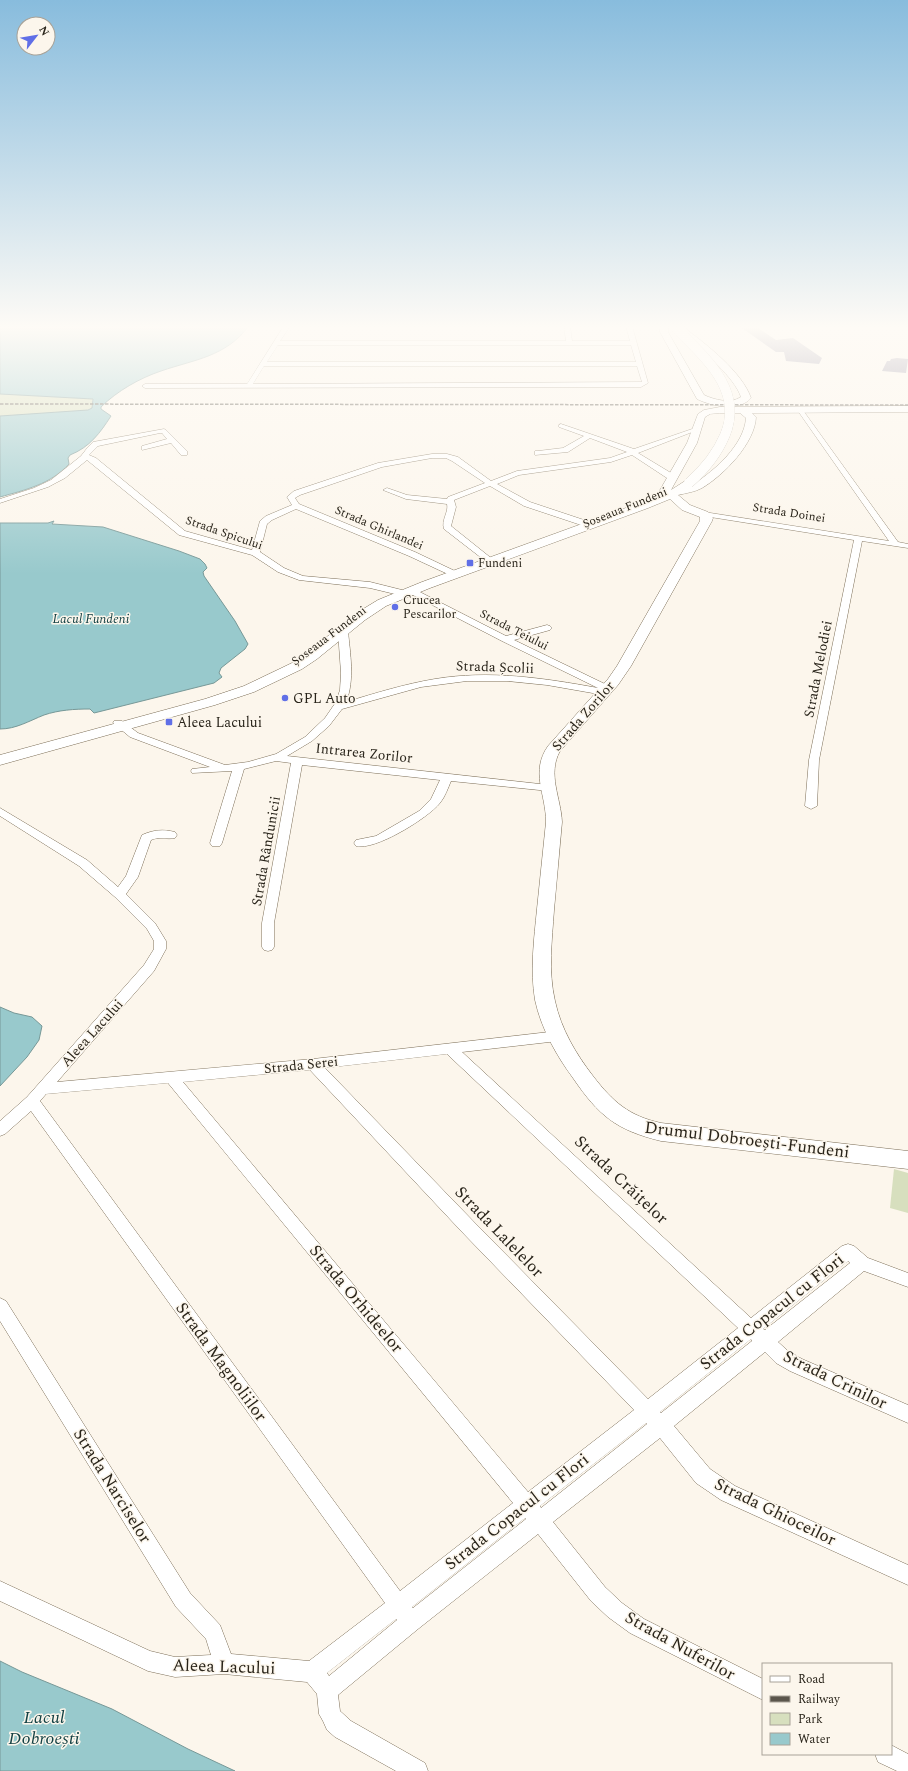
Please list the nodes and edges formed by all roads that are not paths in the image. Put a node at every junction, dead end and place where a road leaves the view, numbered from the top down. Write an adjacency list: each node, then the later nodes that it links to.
1 (724, 409): 8 (street, Șoseaua Fundeni)
2 (731, 409): 16 (street, Șoseaua Fundeni, bridge)
3 (745, 409): 19 (street, Șoseaua Fundeni)
4 (785, 409): 6 (street)
5 (908, 409): 6 (street)
6 (800, 410): 26 (street)
7 (561, 426): 9 (street)
8 (697, 429): 14 (street); 16 (street, Șoseaua Fundeni)
9 (590, 436): 13 (street); 14 (street)
10 (172, 440): 11 (street); 12 (street); 15 (street)
11 (145, 448)
12 (184, 453)
13 (538, 453)
14 (634, 453): 16 (street); 17 (street)
15 (85, 456): 20 (street); 28 (street, Strada Spicului)
16 (681, 481): 19 (street, Șoseaua Fundeni); 19 (street)
17 (490, 482): 21 (street); 22 (street); 24 (street)
18 (388, 490): 21 (street)
19 (670, 494): 23 (street, Strada Doinei); 24 (street, Șoseaua Fundeni); 31 (street, Șoseaua Fundeni)
20 (0, 500)
21 (450, 502): 29 (street)
22 (296, 506): 28 (street); 30 (street, Strada Ghirlandei)
23 (704, 514): 25 (street, Strada Doinei); 35 (street, Strada Zorilor)
24 (587, 524): 29 (street, Șoseaua Fundeni)
25 (859, 538): 26 (street, Strada Doinei); 47 (street, Strada Melodiei)
26 (895, 543): 27 (street, Strada Doinei)
27 (908, 546)
28 (255, 553): 31 (street, Strada Spicului)
29 (488, 560): 30 (street, Șoseaua Fundeni)
30 (452, 573): 31 (street, Șoseaua Fundeni)
31 (406, 591): 33 (street, Șoseaua Fundeni); 34 (street, Strada Teiului); 37 (street, Șoseaua Fundeni)
32 (547, 628): 34 (street)
33 (343, 631): 36 (street); 37 (street, Șoseaua Fundeni)
34 (505, 640): 35 (street, Strada Teiului)
35 (606, 690): 36 (street, Strada Școlii); 46 (street, Strada Zorilor)
36 (339, 707): 39 (street)
37 (120, 725): 38 (street, Șoseaua Fundeni); 40 (street, Șoseaua Fundeni); 43 (street)
38 (0, 755)
39 (278, 758): 41 (street, Intrarea Zorilor); 42 (street)
40 (0, 760)
41 (297, 761): 45 (street, Intrarea Zorilor); 53 (street, Strada Rândunicii)
42 (239, 767): 43 (street); 50 (street)
43 (225, 769): 44 (street)
44 (196, 771)
45 (447, 778): 46 (street, Intrarea Zorilor); 51 (street)
46 (549, 788): 54 (street, Strada Zorilor)
47 (811, 806)
48 (0, 810): 52 (street, Aleea Lacului)
49 (171, 835): 52 (street)
50 (216, 843)
51 (360, 843)
52 (119, 894): 58 (street, Aleea Lacului)
53 (268, 947)
54 (558, 1036): 55 (street, Strada Serei); 60 (street, Drumul Dobroești-Fundeni)
55 (450, 1049): 56 (street, Strada Serei); 64 (street, Strada Crăițelor)
56 (313, 1064): 57 (street, Strada Serei); 66 (street, Strada Lalelelor)
57 (171, 1076): 58 (street, Strada Serei); 69 (street, Strada Orhideelor)
58 (37, 1095): 59 (street, Aleea Lacului); 73 (street, Strada Magnoliilor)
59 (0, 1130)
60 (908, 1160)
61 (862, 1263): 62 (street); 64 (street, Strada Copacul cu Flori); 65 (street, Strada Copacul cu Flori)
62 (908, 1280)
63 (0, 1306): 75 (street, Strada Narciselor)
64 (752, 1327): 65 (street, Strada Crăițelor); 66 (street, Strada Copacul cu Flori)
65 (765, 1340): 67 (street, Strada Crinilor); 68 (street, Strada Copacul cu Flori)
66 (647, 1411): 68 (street, Strada Lalelelor); 69 (street, Strada Copacul cu Flori)
67 (908, 1414)
68 (661, 1426): 70 (street, Strada Copacul cu Flori); 71 (street, Strada Ghioceilor)
69 (527, 1505): 70 (street, Strada Orhideelor); 73 (street, Strada Copacul cu Flori)
70 (540, 1521): 74 (street, Strada Copacul cu Flori); 77 (street, Strada Nuferilor)
71 (908, 1575)
72 (0, 1591): 75 (street, Aleea Lacului)
73 (398, 1604): 74 (street, Strada Magnoliilor); 76 (street, Strada Copacul cu Flori)
74 (411, 1622): 78 (street, Strada Copacul cu Flori)
75 (224, 1664): 76 (street, Aleea Lacului)
76 (312, 1672): 78 (street)
77 (762, 1689)
78 (327, 1691): 81 (street)
79 (888, 1755): 80 (street)
80 (908, 1765)
81 (417, 1771)

